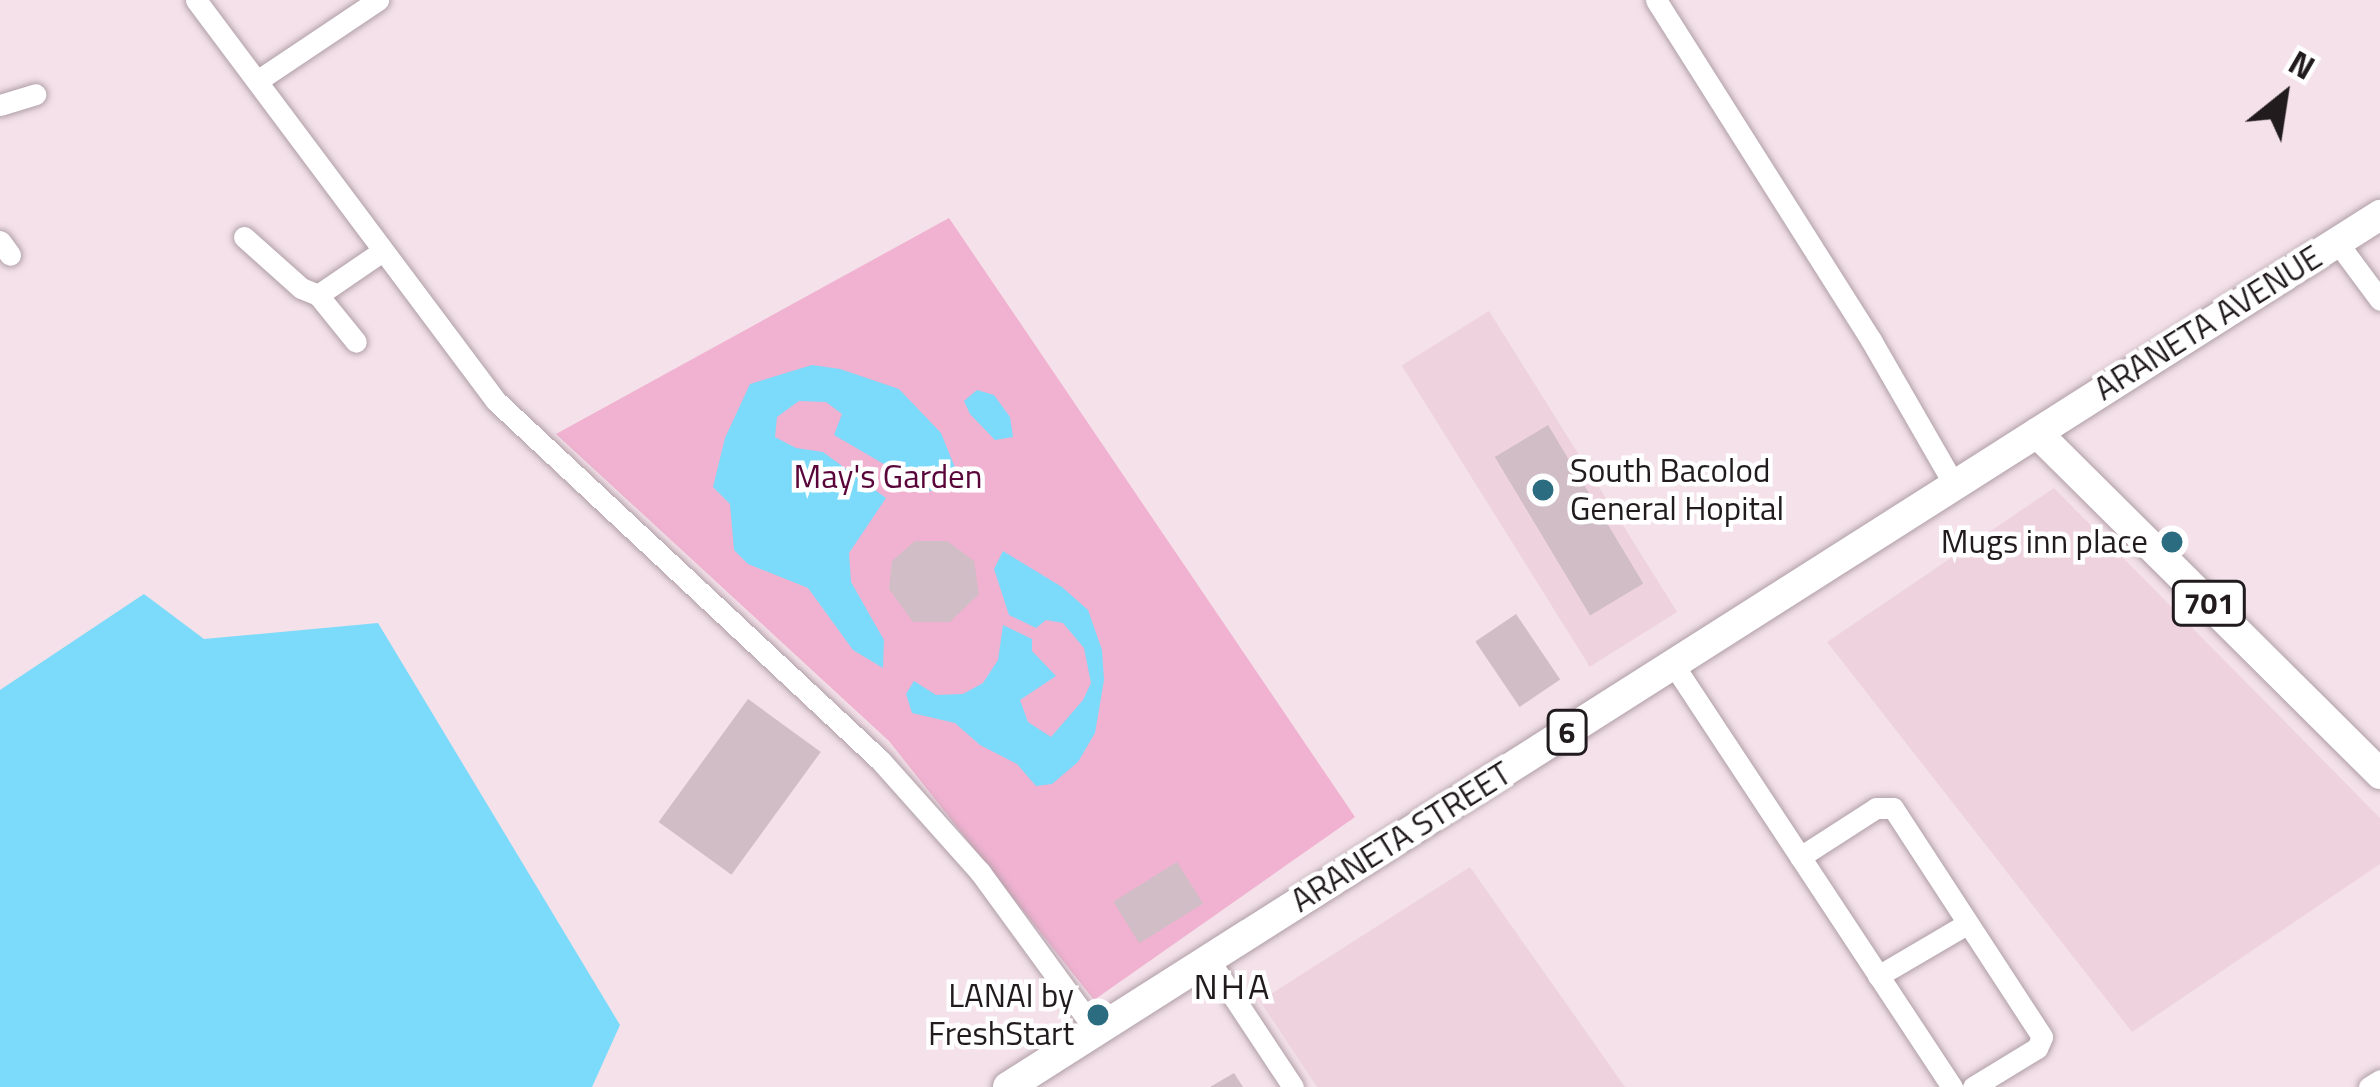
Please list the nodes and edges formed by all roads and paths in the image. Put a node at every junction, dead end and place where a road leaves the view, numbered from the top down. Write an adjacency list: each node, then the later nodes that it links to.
1 (196, 0): 4 (street)
2 (378, 0): 4 (street)
3 (1656, 0): 15 (street)
4 (257, 81): 10 (street)
5 (35, 94): 6 (street)
6 (0, 105)
7 (2380, 215): 9 (main road, ARANETA AVENUE / 6)
8 (244, 237): 11 (street)
9 (2337, 242): 12 (street); 14 (main road, ARANETA AVENUE / 6)
10 (381, 252): 11 (street); 22 (street)
11 (318, 295): 13 (street)
12 (2380, 300)
13 (356, 342)
14 (2037, 433): 15 (main road, ARANETA STREET / 6); 17 (main road, 701)
15 (1955, 486): 16 (main road, ARANETA STREET / 6)
16 (1673, 664): 18 (street); 20 (main road, ARANETA STREET / 6)
17 (2380, 774)
18 (1800, 857): 19 (street); 21 (street)
19 (1965, 925): 21 (street); 27 (street)
20 (1209, 960): 22 (main road, ARANETA STREET / 6); 25 (street)
21 (1878, 976): 26 (street)
22 (1096, 1030): 24 (main road, ARANETA STREET / 6)
23 (2380, 1080): 28 (street)
24 (1007, 1087)
25 (1293, 1087)
26 (1952, 1087)
27 (1973, 1087)
28 (2369, 1087)

